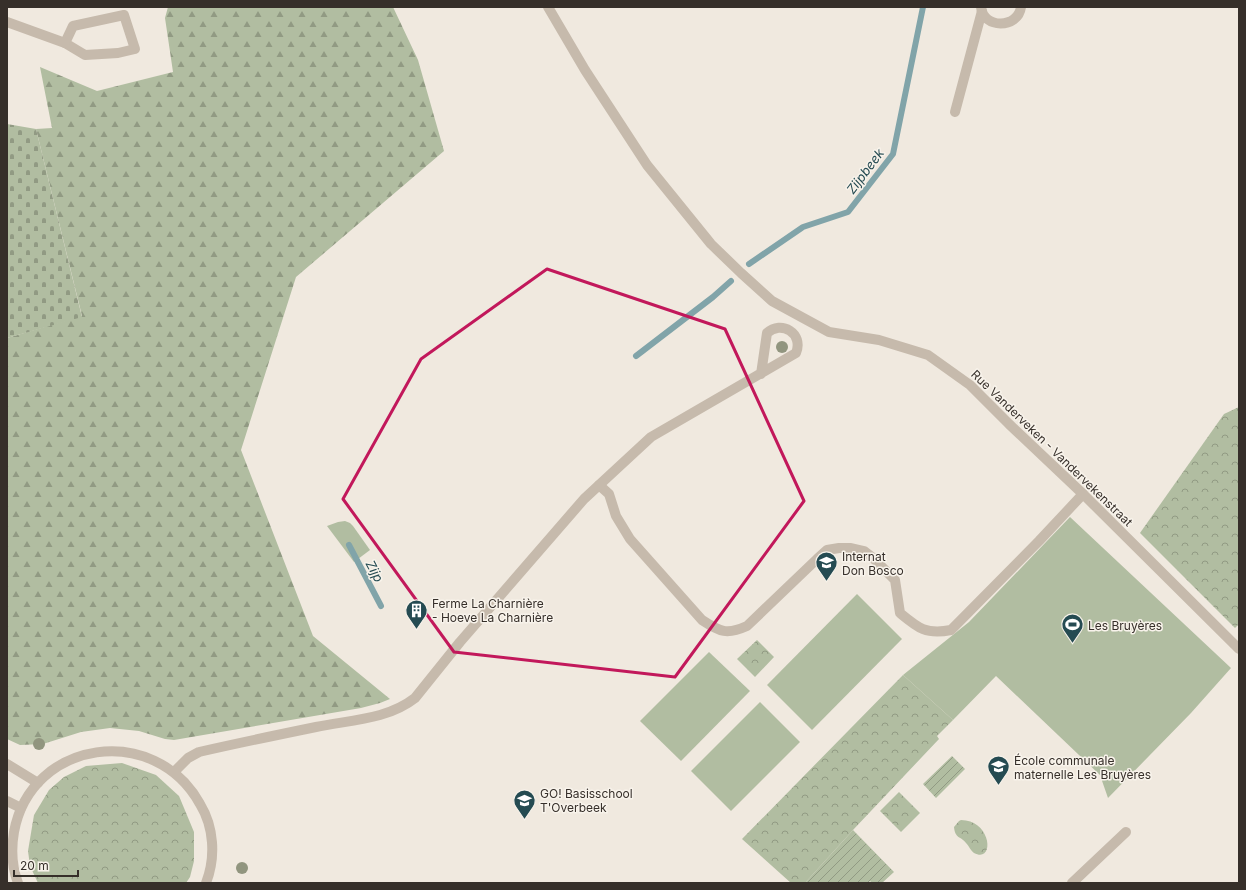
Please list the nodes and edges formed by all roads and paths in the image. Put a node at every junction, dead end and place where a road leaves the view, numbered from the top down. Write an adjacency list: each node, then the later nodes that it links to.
1 (548, 7): 9 (street, Rue Vanderveken - Vandervekenstraat)
2 (1021, 7): 3 (street)
3 (981, 9): 6 (street)
4 (7, 22): 5 (street)
5 (65, 43): 5 (street)
6 (955, 112)
7 (761, 374): 7 (street); 8 (street)
8 (599, 485): 9 (street); 12 (street)
9 (1083, 494): 10 (street, Rue Vanderveken - Vandervekenstraat)
10 (1239, 649)
11 (7, 764): 13 (street)
12 (174, 772): 13 (street); 18 (street)
13 (38, 783): 15 (street)
14 (7, 801): 15 (street)
15 (21, 808): 17 (street)
16 (1126, 832): 19 (street)
17 (13, 880)
18 (206, 883)
19 (1072, 883)

